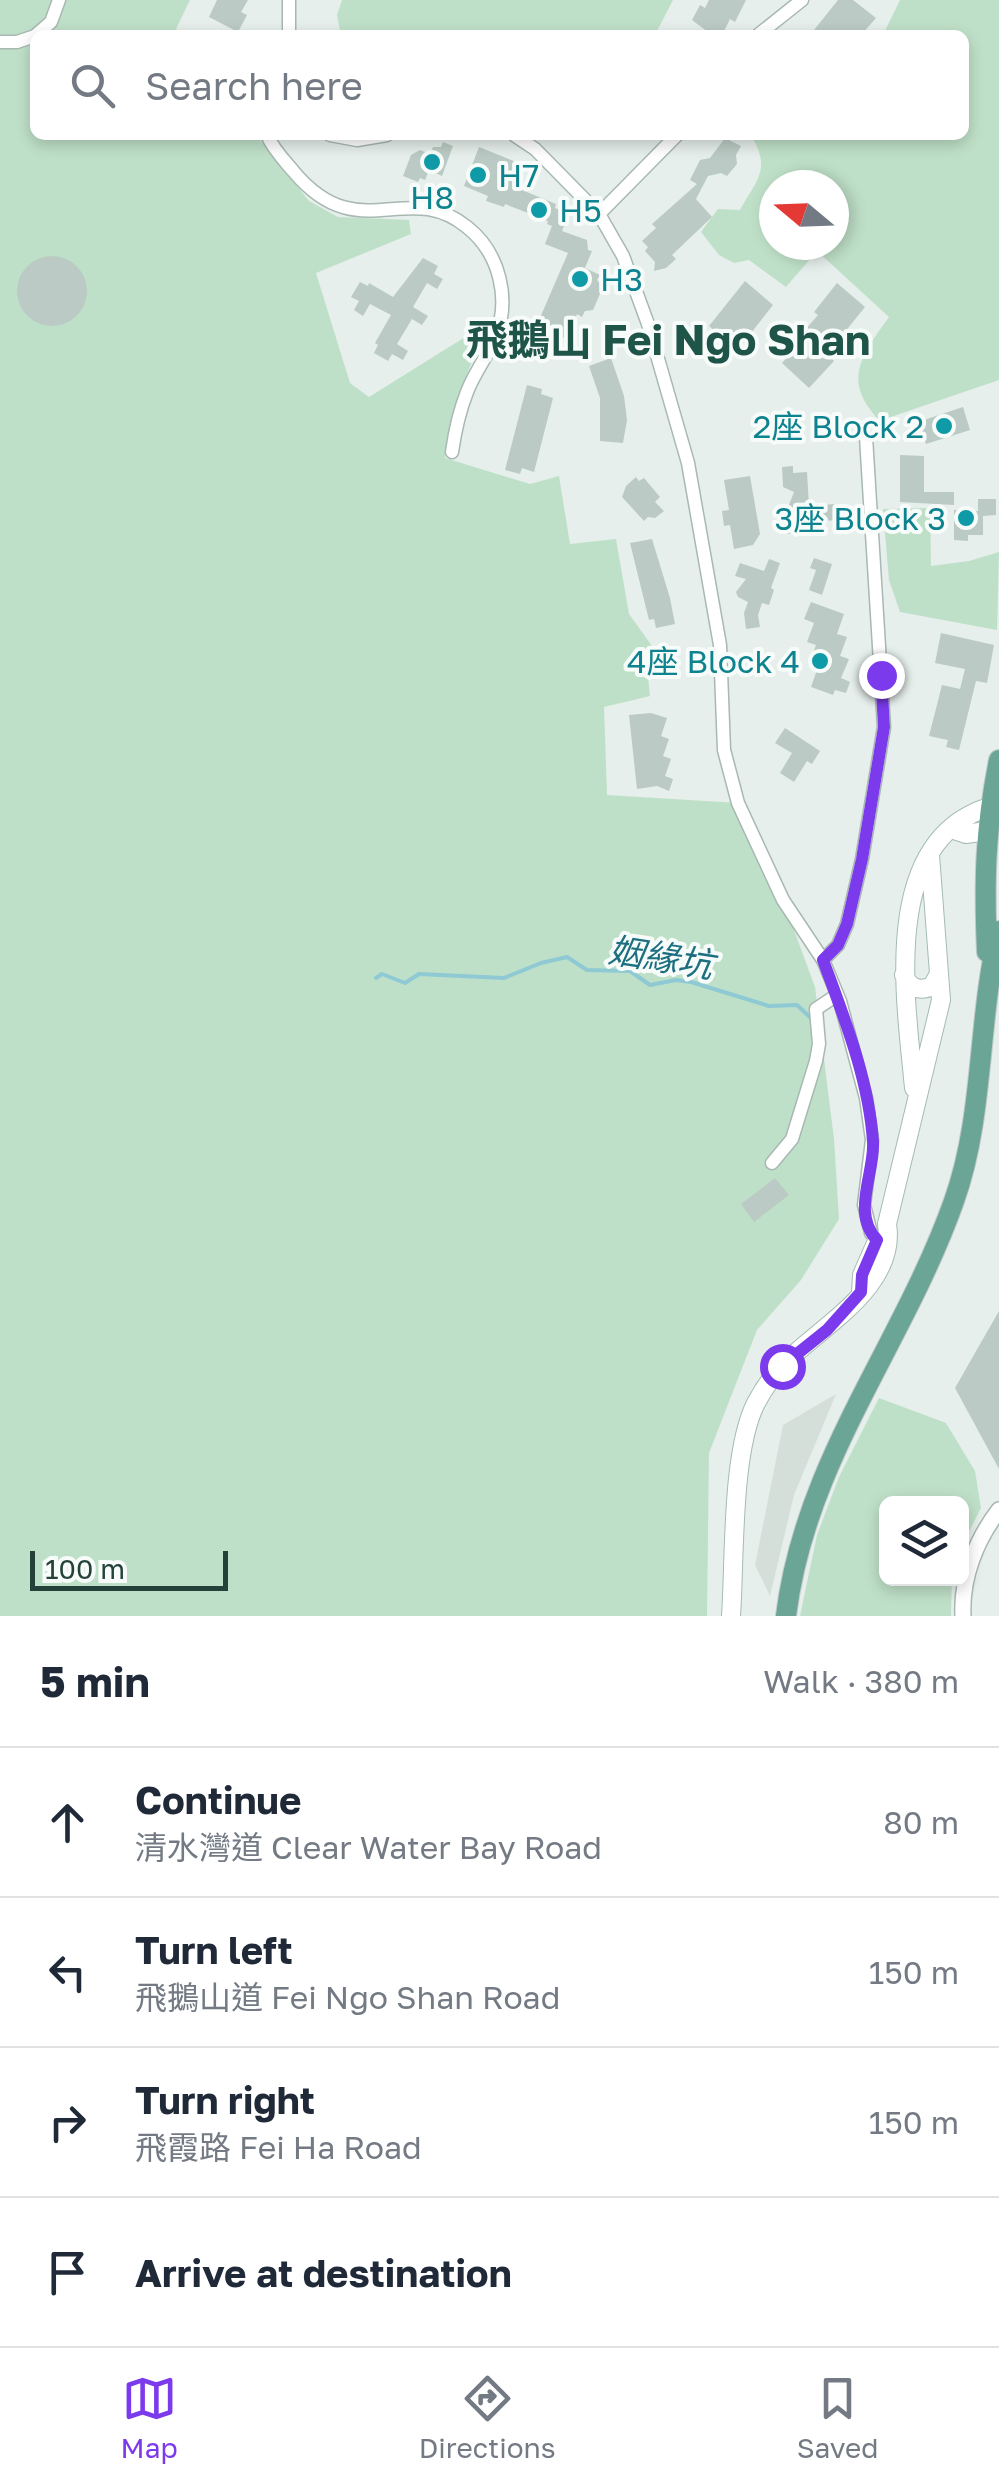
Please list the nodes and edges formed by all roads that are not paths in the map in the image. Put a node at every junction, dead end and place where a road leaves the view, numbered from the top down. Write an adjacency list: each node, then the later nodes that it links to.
1 (59, 0): 4 (street)
2 (289, 0): 5 (street)
3 (802, 0): 6 (street)
4 (42, 30)
5 (289, 30)
6 (764, 30)
7 (30, 37): 8 (street)
8 (0, 42)
9 (270, 140): 14 (street)
10 (522, 140): 12 (street)
11 (673, 140): 12 (street)
12 (599, 214): 19 (street)
13 (866, 437): 19 (street)
14 (452, 452)
15 (999, 760): 16 (main road)
16 (992, 819): 17 (main road); 20 (main road)
17 (930, 855): 21 (main road); 22 (main road)
18 (999, 931): 20 (main road)
19 (823, 960): 23 (street)
20 (988, 972): 29 (main road)
21 (939, 974): 22 (main road); 24 (main road)
22 (904, 975): 24 (main road)
23 (837, 995): 25 (street); 26 (street)
24 (915, 1104): 26 (main road)
25 (772, 1163)
26 (884, 1237): 28 (main road)
27 (999, 1510): 30 (street)
28 (731, 1616)
29 (786, 1616)
30 (963, 1616)

